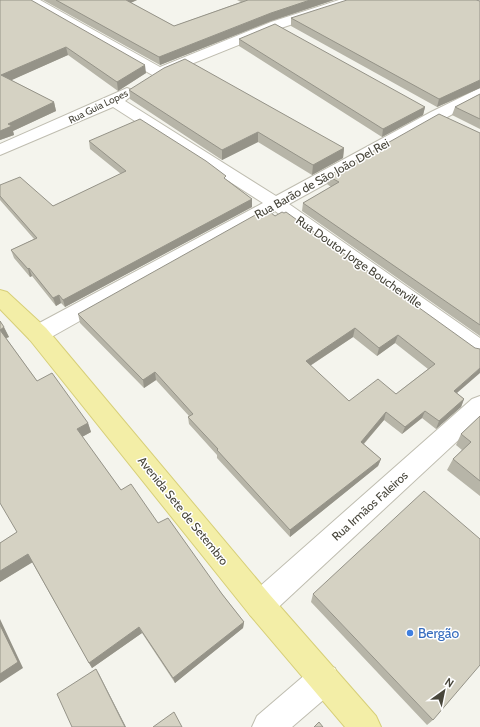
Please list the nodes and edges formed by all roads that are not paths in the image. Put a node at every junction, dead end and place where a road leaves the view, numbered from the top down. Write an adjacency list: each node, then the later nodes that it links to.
1 (31, 0): 5 (street)
2 (352, 0): 3 (street, Rua Guia Lopes)
3 (276, 25): 4 (street); 5 (street, Rua Guia Lopes)
4 (289, 33)
5 (159, 73): 7 (street, Rua Guia Lopes)
6 (480, 93): 8 (street, Rua Barão de São João Del Rei)
7 (114, 101): 10 (street, Rua Guia Lopes); 11 (street, Rua Doutor Jorge Boucherville)
8 (430, 111): 9 (street); 11 (street, Rua Barão de São João Del Rei)
9 (456, 124)
10 (0, 150)
11 (277, 204): 13 (street, Rua Barão de São João Del Rei); 14 (street, Rua Doutor Jorge Boucherville)
12 (0, 298): 13 (main road, Avenida Sete de Setembro)
13 (38, 334): 16 (main road, Avenida Sete de Setembro)
14 (480, 349)
15 (480, 406): 16 (street, Rua Irmãos Faleiros)
16 (260, 605): 17 (main road, Avenida Sete de Setembro)
17 (324, 679): 18 (street); 19 (main road, Avenida Sete de Setembro)
18 (268, 727)
19 (365, 727)

